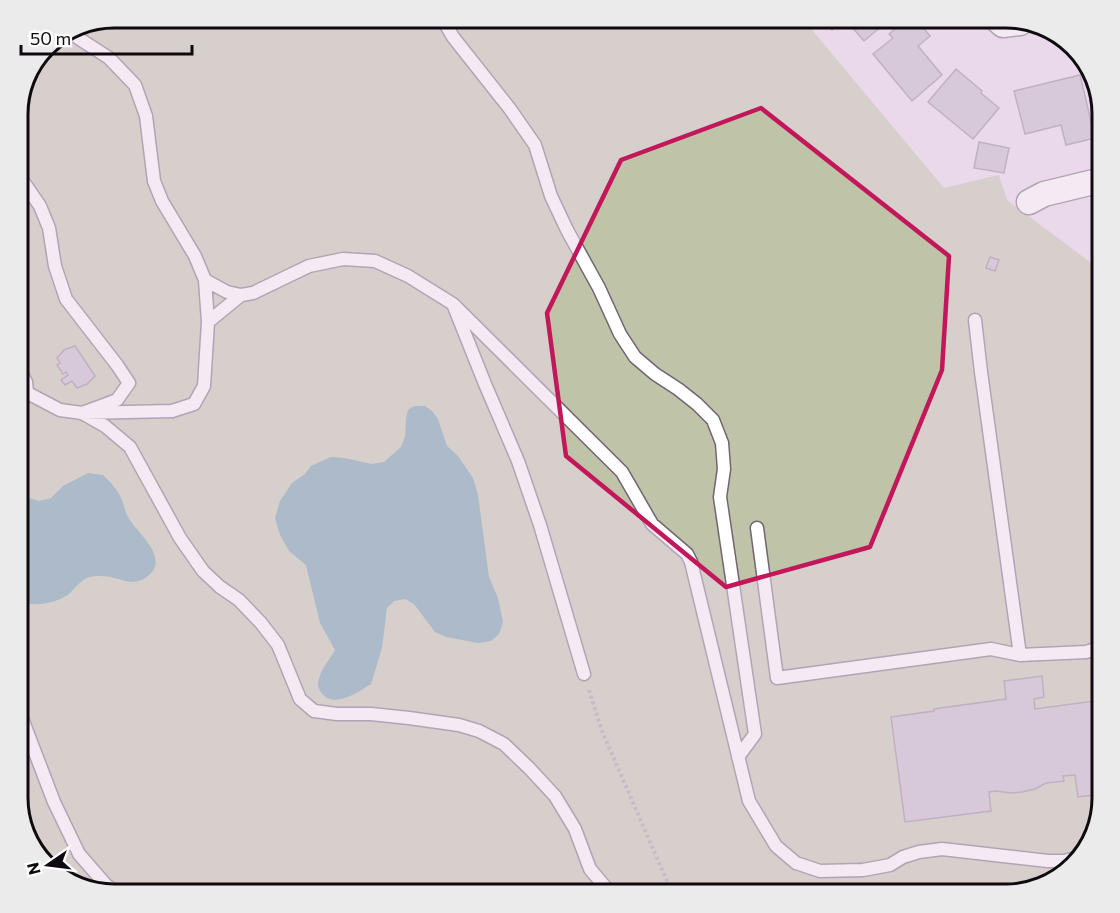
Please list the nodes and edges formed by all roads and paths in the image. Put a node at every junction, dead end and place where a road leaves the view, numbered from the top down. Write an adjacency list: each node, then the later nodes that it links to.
1 (448, 28): 18 (lane)
2 (77, 37): 6 (lane)
3 (1091, 183): 5 (street)
4 (29, 190): 12 (lane)
5 (1029, 202)
6 (205, 280): 7 (lane); 10 (lane)
7 (241, 295): 8 (lane); 10 (lane)
8 (453, 304): 16 (lane); 18 (lane)
9 (975, 320): 15 (lane)
10 (208, 322): 12 (lane)
11 (29, 393): 12 (lane)
12 (82, 413): 21 (lane)
13 (757, 528): 15 (lane)
14 (1091, 650): 15 (lane)
15 (1020, 655)
16 (584, 675): 22 (path)
17 (29, 737): 20 (lane)
18 (738, 757): 19 (lane)
19 (1060, 865)
20 (105, 883)
21 (603, 884)
22 (668, 884)

